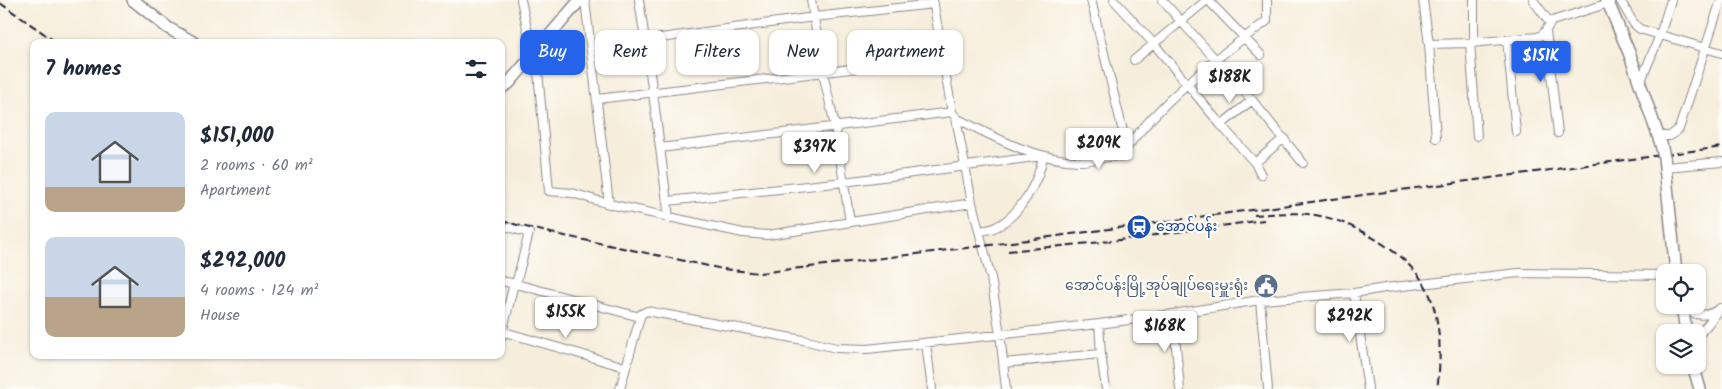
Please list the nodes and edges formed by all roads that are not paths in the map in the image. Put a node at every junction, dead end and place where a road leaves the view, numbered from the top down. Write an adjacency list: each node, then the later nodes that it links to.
1 (133, 0): 33 (highway)
2 (521, 0): 24 (street)
3 (580, 0): 25 (highway)
4 (586, 0): 53 (street)
5 (639, 0): 26 (street)
6 (811, 0): 21 (street)
7 (1091, 0): 65 (street)
8 (1114, 0): 20 (street)
9 (1127, 0): 20 (street)
10 (1162, 0): 22 (street)
11 (1208, 0): 22 (street); 32 (street)
12 (1267, 0): 32 (street)
13 (1424, 0): 37 (street)
14 (1474, 0): 35 (street)
15 (1533, 0): 23 (street)
16 (1670, 0): 30 (street)
17 (1612, 1): 23 (street); 30 (street); 49 (highway)
18 (1719, 1): 38 (street)
19 (934, 2): 21 (street); 28 (street)
20 (1120, 7): 36 (street)
21 (814, 17): 27 (street); 31 (street)
22 (1182, 22): 36 (street); 42 (street)
23 (1550, 23): 29 (street)
24 (528, 30)
25 (553, 30)
26 (644, 30)
27 (816, 30)
28 (938, 30)
29 (1546, 31): 34 (street); 59 (street)
30 (1660, 35): 38 (street); 49 (street)
31 (666, 37)
32 (1244, 37): 40 (street); 42 (street)
33 (188, 39)
34 (1507, 39): 35 (street); 58 (street)
35 (1472, 43): 37 (street); 60 (street)
36 (1154, 44): 41 (street); 50 (street)
37 (1429, 44): 62 (street)
38 (1704, 48): 39 (street); 63 (street)
39 (1722, 53)
40 (1261, 55)
41 (1134, 60)
42 (1216, 61): 50 (street); 54 (street)
43 (520, 69): 51 (highway)
44 (538, 75): 76 (street)
45 (651, 75): 52 (street)
46 (806, 75): 52 (street)
47 (823, 75): 57 (street)
48 (946, 75): 55 (street)
49 (1640, 83): 63 (highway)
50 (1188, 84): 56 (street); 65 (street)
51 (505, 86)
52 (654, 93): 53 (street); 64 (street)
53 (597, 99): 76 (street)
54 (1252, 100): 56 (street); 61 (street)
55 (954, 115): 57 (street); 66 (street); 71 (street)
56 (1221, 125): 69 (street)
57 (835, 126): 64 (street); 73 (street)
58 (1516, 132)
59 (1558, 133)
60 (1477, 136)
61 (1284, 138): 69 (street); 70 (street)
62 (1436, 138)
63 (1660, 140): 67 (highway, bridge)
64 (660, 148): 74 (street)
65 (1127, 148): 66 (street)
66 (1043, 156): 71 (street); 80 (street)
67 (1664, 162): 68 (street); 81 (highway)
68 (1722, 162)
69 (1255, 163): 72 (street)
70 (1303, 163)
71 (964, 166): 73 (street); 75 (street)
72 (1262, 175)
73 (844, 182): 74 (street); 78 (street)
74 (668, 201): 77 (street)
75 (972, 203): 78 (street); 80 (street)
76 (609, 204): 77 (street)
77 (669, 218): 78 (street)
78 (850, 222)
79 (505, 226): 84 (street)
80 (979, 231): 94 (street)
81 (1675, 264)
82 (1656, 275): 85 (street)
83 (505, 281): 84 (street)
84 (515, 284): 90 (street); 91 (street)
85 (1354, 293): 86 (street); 107 (street)
86 (1260, 300): 88 (street); 106 (street)
87 (1721, 307): 89 (street); 93 (street)
88 (1173, 314): 92 (street); 105 (street)
89 (1698, 314)
90 (640, 318): 96 (street); 99 (street)
91 (505, 322)
92 (1099, 324): 94 (street); 97 (street)
93 (1706, 326)
94 (1000, 334): 96 (street); 98 (street)
95 (505, 335): 99 (street)
96 (926, 343): 102 (street)
97 (1101, 354): 98 (street); 104 (street)
98 (1003, 362): 103 (street)
99 (625, 367): 101 (street)
100 (1696, 374): 108 (highway)
101 (620, 389)
102 (932, 389)
103 (1006, 389)
104 (1106, 389)
105 (1180, 389)
106 (1268, 389)
107 (1368, 389)
108 (1700, 389)

